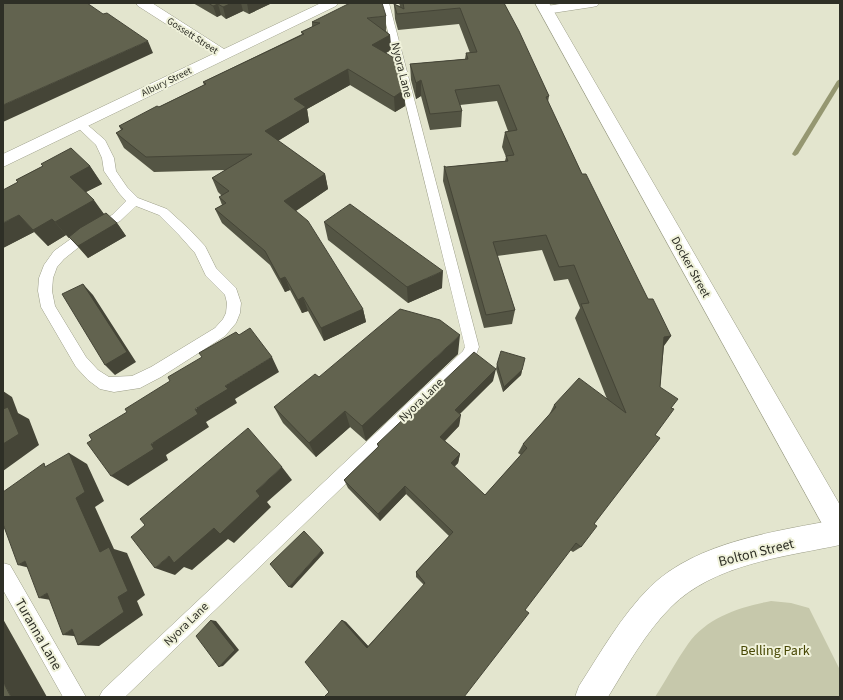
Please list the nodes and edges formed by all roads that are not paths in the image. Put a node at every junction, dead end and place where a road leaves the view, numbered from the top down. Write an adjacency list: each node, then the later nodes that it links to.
1 (331, 3): 6 (street, Albury Street)
2 (385, 3): 13 (lane, Nyora Lane)
3 (592, 3): 5 (street)
4 (146, 4): 6 (street, Gossett Street)
5 (544, 7): 10 (street, Docker Street)
6 (222, 54): 7 (street, Albury Street)
7 (79, 123): 8 (street, Albury Street); 9 (lane)
8 (3, 161)
9 (134, 201): 9 (lane)
10 (840, 531): 14 (street, Bolton Street)
11 (3, 572): 12 (lane, Turanna Lane)
12 (75, 697)
13 (110, 697)
14 (590, 697)

